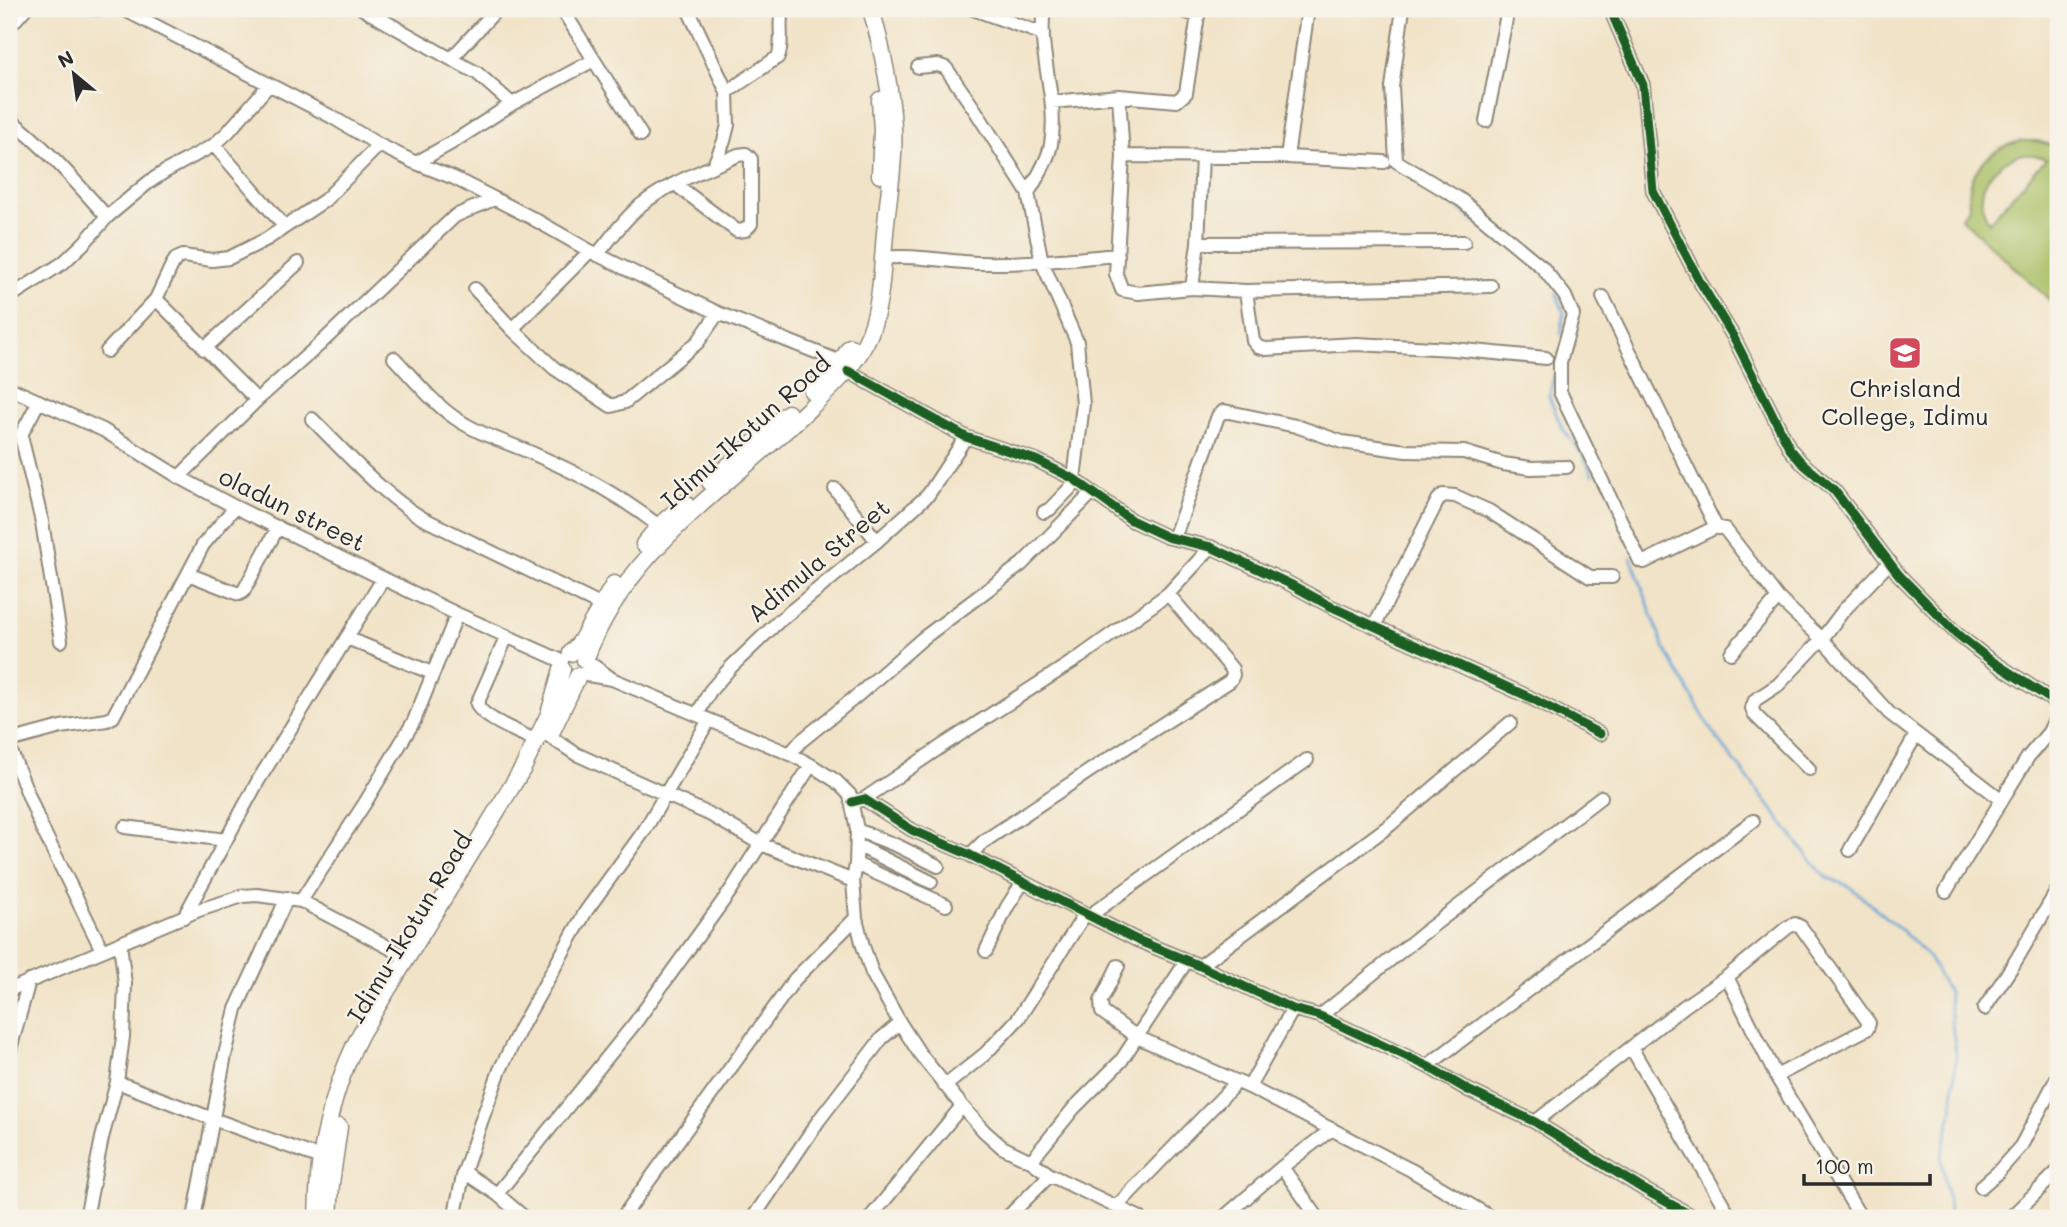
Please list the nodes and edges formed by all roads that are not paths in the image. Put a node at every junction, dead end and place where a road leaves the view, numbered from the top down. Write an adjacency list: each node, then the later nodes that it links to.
1 (24, 9): 20 (street)
2 (92, 9): 3 (street)
3 (106, 9)
4 (123, 9): 25 (street)
5 (363, 9): 22 (street)
6 (497, 9): 22 (street)
7 (562, 9): 23 (street)
8 (688, 9): 26 (street)
9 (786, 9): 26 (street)
10 (860, 9): 66 (main road, Idimu-Ikotun Road)
11 (871, 9): 50 (main road, Idimu-Ikotun Road)
12 (973, 9): 21 (street)
13 (1044, 9): 21 (street)
14 (1177, 9): 19 (street)
15 (1308, 9): 37 (street)
16 (1403, 9): 81 (street)
17 (1508, 9): 31 (street)
18 (1610, 9): 85 (street)
19 (1198, 12): 27 (street)
20 (9, 27)
21 (1043, 34): 28 (street)
22 (451, 59): 29 (street)
23 (594, 60): 29 (street); 32 (street)
24 (918, 67): 42 (street)
25 (268, 86): 33 (street); 34 (street)
26 (727, 92): 40 (street)
27 (1119, 96): 28 (street); 35 (street)
28 (1052, 102): 42 (street)
29 (512, 104): 39 (street)
30 (9, 118): 44 (street)
31 (1486, 121)
32 (641, 135)
33 (214, 145): 44 (street); 45 (street)
34 (379, 145): 39 (street); 45 (street)
35 (1123, 156): 36 (street); 49 (street)
36 (1202, 157): 37 (street); 47 (street)
37 (1287, 157): 38 (street)
38 (1384, 162)
39 (416, 163): 43 (street)
40 (714, 166): 41 (street); 41 (street)
41 (675, 184): 48 (street)
42 (1028, 193): 51 (street)
43 (494, 198): 48 (street); 68 (street)
44 (107, 217): 57 (street)
45 (285, 227): 59 (street)
46 (1464, 242): 47 (street)
47 (1198, 243): 54 (street)
48 (593, 253): 60 (street); 61 (street)
49 (1118, 255): 51 (street); 54 (street)
50 (882, 258): 51 (street); 66 (main road, Idimu-Ikotun Road)
51 (1042, 262): 74 (street)
52 (298, 263): 62 (street)
53 (1491, 285): 56 (street)
54 (1192, 288): 56 (street)
55 (475, 289): 61 (street)
56 (1245, 290): 65 (street)
57 (9, 297)
58 (1603, 297): 81 (street)
59 (156, 299): 62 (street); 63 (street)
60 (718, 313): 61 (street); 66 (street)
61 (512, 329)
62 (204, 349): 68 (street)
63 (107, 351)
64 (394, 358): 79 (street)
65 (1546, 358)
66 (845, 367): 71 (street); 79 (main road, Idimu-Ikotun Road); 99 (main road, Idimu-Ikotun Road)
67 (9, 388): 69 (street, oladun street)
68 (257, 400): 73 (street)
69 (39, 401): 73 (street, oladun street); 97 (street)
70 (312, 419): 91 (street)
71 (966, 437): 74 (street); 83 (street, Adimula Street)
72 (1567, 467): 82 (street)
73 (179, 477): 77 (street, oladun street)
74 (1075, 480): 76 (street); 78 (street)
75 (835, 489): 83 (street)
76 (1092, 493): 82 (street); 110 (street)
77 (235, 507): 80 (street, oladun street); 86 (street)
78 (1044, 512)
79 (659, 526): 91 (main road, Idimu-Ikotun Road)
80 (278, 527): 86 (street); 88 (street, oladun street)
81 (1716, 527): 90 (street)
82 (1174, 538): 84 (street)
83 (877, 541): 103 (street, Adimula Street)
84 (1211, 547): 89 (street); 93 (street)
85 (1890, 562): 96 (street); 101 (street)
86 (188, 573): 109 (street)
87 (1612, 576): 93 (street)
88 (383, 579): 92 (street, oladun street); 95 (street)
89 (1168, 594): 116 (street); 125 (street)
90 (1778, 598): 96 (street); 98 (street)
91 (600, 605): 99 (main road, Idimu-Ikotun Road)
92 (457, 614): 94 (street, oladun street); 100 (street)
93 (1375, 625): 106 (street)
94 (507, 636): 99 (street, oladun street); 108 (street)
95 (347, 638): 100 (street); 121 (street)
96 (1822, 639): 107 (street); 113 (street)
97 (61, 641)
98 (1731, 653)
99 (575, 665): 103 (street, oladun street); 108 (main road, Idimu-Ikotun Road)
100 (432, 673): 134 (street)
101 (2058, 704)
102 (2058, 713): 117 (street)
103 (696, 715): 104 (street, oladun street)
104 (709, 720): 110 (street, oladun street); 114 (street)
105 (1510, 723): 145 (street)
106 (1600, 734)
107 (1916, 736): 117 (street); 124 (street)
108 (543, 738): 114 (street); 142 (main road); 178 (main road, Idimu-Ikotun Road)
109 (9, 749): 140 (street)
110 (790, 754): 112 (street, oladun street)
111 (1307, 760): 136 (street)
112 (811, 765): 116 (street, oladun street); 122 (street)
113 (1809, 769)
114 (665, 794): 122 (street); 170 (street)
115 (1601, 797): 151 (street)
116 (858, 800): 120 (street); 125 (street, oladun street)
117 (2002, 800): 132 (street)
118 (1753, 821): 156 (street)
119 (125, 827): 121 (street)
120 (857, 830): 123 (street); 127 (street)
121 (226, 840): 137 (street)
122 (761, 844): 128 (street); 173 (street)
123 (857, 845): 126 (street); 129 (street)
124 (1850, 850)
125 (970, 855): 130 (street, oladun street)
126 (856, 864): 128 (street); 135 (street)
127 (938, 866)
128 (853, 881): 138 (street)
129 (932, 882)
130 (1023, 882): 136 (street, oladun street); 141 (street)
131 (2058, 889): 150 (street)
132 (1945, 891)
133 (287, 898): 134 (street); 137 (street); 163 (street)
134 (301, 901): 142 (street)
135 (946, 905)
136 (1087, 915): 143 (street, oladun street); 161 (street)
137 (184, 916): 139 (street)
138 (856, 918): 152 (street); 181 (street)
139 (120, 943): 140 (street); 159 (street)
140 (102, 950): 147 (street)
141 (986, 951)
142 (407, 957): 166 (main road)
143 (1186, 962): 145 (street, oladun street); 153 (street)
144 (1118, 966): 153 (street)
145 (1200, 967): 149 (street, oladun street)
146 (1727, 977): 154 (street); 157 (street); 157 (street)
147 (29, 981): 148 (street); 155 (street)
148 (11, 985)
149 (1293, 1009): 151 (street, oladun street); 160 (street)
150 (1984, 1009)
151 (1320, 1016): 156 (street, oladun street)
152 (900, 1023): 161 (street); 182 (street)
153 (1137, 1037): 160 (street); 167 (street)
154 (1632, 1049): 164 (street); 191 (street)
155 (9, 1053)
156 (1427, 1066): 164 (street, oladun street)
157 (1776, 1076): 192 (street)
158 (2058, 1076): 172 (street)
159 (117, 1082): 163 (street); 175 (street)
160 (1243, 1085): 165 (street); 174 (street)
161 (945, 1086): 162 (street)
162 (961, 1106): 167 (street); 183 (street)
163 (213, 1119): 166 (street); 176 (street)
164 (1535, 1122): 190 (street, oladun street)
165 (1332, 1129): 168 (street); 188 (street)
166 (321, 1158): 177 (main road)
167 (1031, 1161): 171 (street)
168 (1282, 1167): 186 (street); 187 (street)
169 (2058, 1171): 193 (street)
170 (464, 1172): 173 (street); 179 (street)
171 (1050, 1175): 174 (street); 184 (street)
172 (1981, 1187)
173 (497, 1194): 180 (street)
174 (1117, 1206): 185 (street)
175 (86, 1218)
176 (194, 1218)
177 (317, 1218)
178 (329, 1218)
179 (454, 1218)
180 (525, 1218)
181 (622, 1218)
182 (753, 1218)
183 (870, 1218)
184 (1007, 1218)
185 (1140, 1218)
186 (1223, 1218)
187 (1318, 1218)
188 (1492, 1218): 189 (street)
189 (1503, 1218)
190 (1696, 1218)
191 (1731, 1218)
192 (1861, 1218)
193 (2010, 1218)

